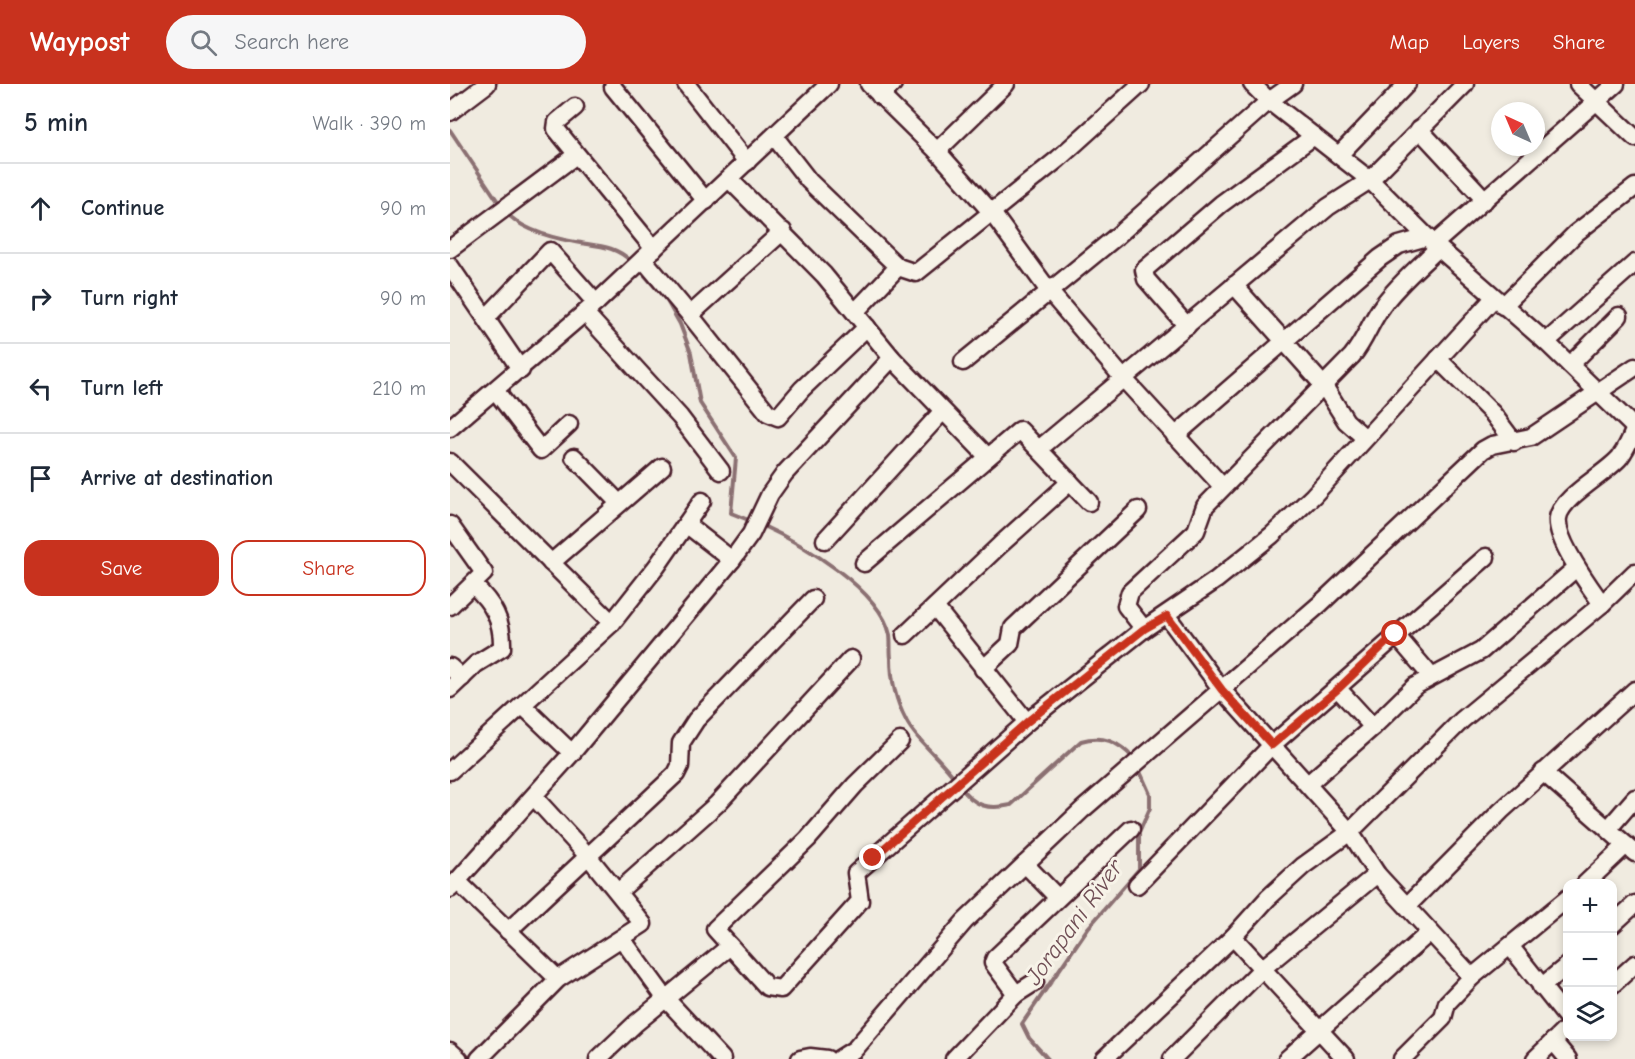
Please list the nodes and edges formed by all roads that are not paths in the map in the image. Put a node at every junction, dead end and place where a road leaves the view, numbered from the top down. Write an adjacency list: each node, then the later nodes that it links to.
1 (488, 84): 18 (street)
2 (686, 84): 26 (street)
3 (893, 84): 14 (street)
4 (1006, 84): 23 (street)
5 (1141, 84): 32 (street)
6 (1252, 84): 15 (street)
7 (1293, 84): 15 (street)
8 (1407, 84): 25 (street)
9 (1465, 84): 19 (street)
10 (1578, 84): 16 (street)
11 (1616, 84): 16 (street)
12 (822, 86): 21 (street)
13 (613, 87): 31 (street)
14 (874, 90): 23 (street)
15 (1269, 101): 22 (street); 41 (street)
16 (1595, 103): 20 (street); 30 (street)
17 (575, 107): 24 (street)
18 (450, 111)
19 (1419, 129): 28 (street); 30 (street)
20 (1633, 133)
21 (774, 136): 26 (street); 39 (street)
22 (1314, 136): 25 (street); 48 (street)
23 (937, 151): 32 (street)
24 (576, 155): 35 (street); 36 (street)
25 (1339, 155): 28 (street)
26 (747, 162): 27 (street)
27 (729, 179): 31 (street); 33 (street)
28 (1370, 180): 34 (street); 40 (street)
29 (1635, 187): 42 (street)
30 (1485, 200): 34 (street)
31 (706, 201): 36 (street)
32 (992, 213): 39 (street); 41 (street)
33 (783, 231): 44 (street); 45 (street)
34 (1433, 243): 42 (street); 50 (street); 59 (street)
35 (450, 249)
36 (646, 257): 43 (street); 45 (street)
37 (1635, 263): 51 (street)
38 (450, 266): 47 (street)
39 (898, 267): 44 (street)
40 (1234, 285): 48 (street); 50 (street)
41 (1049, 291): 54 (street); 58 (street)
42 (1498, 302): 51 (street); 53 (street)
43 (590, 308): 47 (street); 57 (street); 74 (street)
44 (855, 312): 49 (street)
45 (690, 315): 49 (street)
46 (1619, 316): 55 (street)
47 (486, 318): 57 (street)
48 (1187, 326): 58 (street)
49 (867, 327): 52 (street)
50 (1283, 341): 59 (street); 66 (street)
51 (1545, 342): 55 (street)
52 (892, 358): 62 (street); 85 (street)
53 (1438, 359): 67 (street); 68 (street)
54 (963, 362)
55 (1570, 365): 61 (street)
56 (1635, 367): 61 (street)
57 (521, 369): 60 (street)
58 (1124, 378): 66 (street); 69 (street)
59 (1324, 386): 67 (street); 76 (street)
60 (495, 390): 63 (street); 64 (street)
61 (1597, 390): 65 (street); 68 (street)
62 (942, 412): 71 (street); 83 (street)
63 (569, 424)
64 (450, 428)
65 (1635, 428): 88 (street)
66 (1175, 436): 76 (street)
67 (1365, 438): 95 (street)
68 (1514, 442): 105 (street)
69 (1039, 449): 71 (street); 75 (street)
70 (574, 457): 79 (street)
71 (988, 457): 87 (street)
72 (450, 462): 86 (street)
73 (662, 467): 79 (street)
74 (721, 471)
75 (1070, 482): 78 (street); 94 (street)
76 (1222, 486): 97 (street)
77 (702, 501): 81 (street)
78 (1089, 502)
79 (619, 503): 86 (street)
80 (1138, 510): 101 (street)
81 (686, 524): 85 (street); 96 (street)
82 (450, 525): 90 (street)
83 (825, 540)
84 (1486, 557): 98 (street)
85 (732, 560): 112 (street)
86 (550, 563): 96 (street)
87 (864, 563)
88 (1576, 568): 92 (street); 102 (street)
89 (1635, 572): 92 (street)
90 (473, 585): 93 (street); 103 (street)
91 (813, 599): 122 (street)
92 (1602, 604): 120 (street)
93 (450, 606)
94 (935, 607): 99 (street); 101 (street)
95 (1167, 616): 97 (street); 105 (street)
96 (612, 623): 107 (street)
97 (1144, 629): 108 (street)
98 (1395, 634): 102 (street); 104 (street)
99 (905, 635)
100 (851, 659): 128 (street)
101 (983, 669): 108 (street)
102 (1431, 676): 109 (street)
103 (454, 678)
104 (1338, 689): 109 (street); 111 (street)
105 (1222, 690): 111 (street); 123 (street)
106 (1635, 690): 114 (street)
107 (523, 705): 112 (street); 113 (street)
108 (1027, 722): 138 (street)
109 (1373, 727): 115 (street)
110 (900, 741): 138 (street)
111 (1272, 745): 115 (street); 127 (street)
112 (572, 753): 116 (street)
113 (450, 771)
114 (1543, 772): 118 (street); 132 (street)
115 (1308, 784): 120 (street)
116 (534, 797): 122 (street); 126 (street)
117 (1635, 798): 118 (street)
118 (1609, 828): 121 (street)
119 (1131, 829): 129 (street)
120 (1350, 832): 124 (street); 136 (street)
121 (1631, 849): 125 (street)
122 (588, 856): 128 (street); 134 (street)
123 (1025, 864): 129 (street); 161 (street)
124 (1377, 874): 132 (street); 141 (street)
125 (1592, 879)
126 (453, 885): 134 (street)
127 (1137, 885)
128 (618, 892): 137 (street)
129 (1057, 897): 148 (street)
130 (1563, 902): 139 (street)
131 (1635, 904): 133 (street)
132 (1408, 905): 135 (street)
133 (1617, 920)
134 (508, 931): 144 (street)
135 (1430, 932): 143 (street); 151 (street)
136 (1233, 937): 141 (street); 163 (street)
137 (622, 939): 144 (street); 149 (street)
138 (730, 946): 149 (street)
139 (1510, 946): 143 (street); 147 (street)
140 (1635, 964): 145 (street)
141 (1263, 968): 151 (street); 164 (street)
142 (1563, 969): 147 (street)
143 (1472, 977): 167 (street)
144 (558, 979): 157 (street)
145 (1617, 980)
146 (1035, 982): 148 (street)
147 (1541, 987): 150 (street)
148 (1016, 994): 162 (street)
149 (666, 999): 155 (street); 158 (street)
150 (1563, 1013)
151 (1319, 1032): 165 (street); 166 (street)
152 (1563, 1032): 153 (street)
153 (1554, 1041): 168 (street); 169 (street)
154 (450, 1051): 156 (street)
155 (711, 1055)
156 (459, 1059)
157 (479, 1059)
158 (598, 1059)
159 (800, 1059): 160 (street)
160 (827, 1059)
161 (839, 1059)
162 (954, 1059)
163 (1104, 1059)
164 (1172, 1059)
165 (1287, 1059)
166 (1346, 1059)
167 (1402, 1059)
168 (1535, 1059)
169 (1568, 1059)

